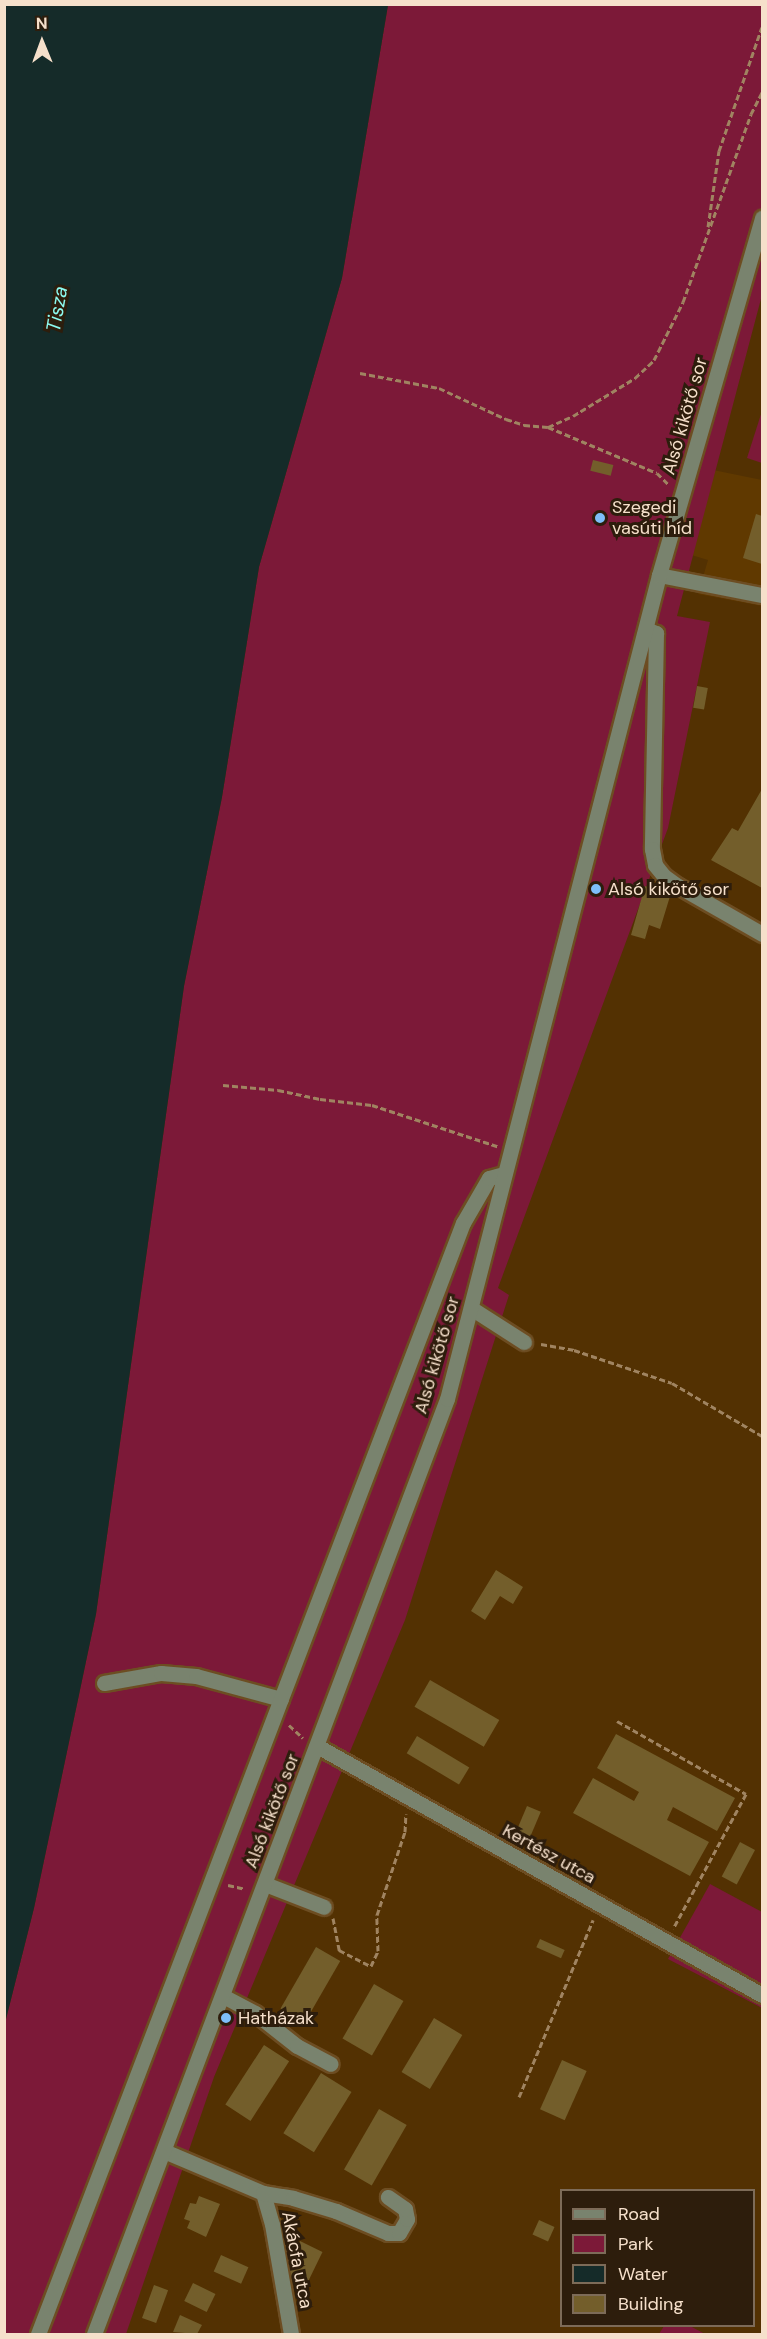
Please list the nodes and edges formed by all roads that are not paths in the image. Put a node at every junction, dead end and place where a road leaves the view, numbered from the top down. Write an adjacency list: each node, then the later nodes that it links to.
1 (762, 219): 2 (street, Alsó kikötő sor)
2 (659, 575): 3 (street); 4 (street, Alsó kikötő sor)
3 (761, 591)
4 (646, 629): 5 (street); 6 (street, Alsó kikötő sor)
5 (762, 934)
6 (504, 1174): 7 (street, Alsó kikötő sor); 10 (street)
7 (471, 1308): 8 (street); 11 (street, Alsó kikötő sor)
8 (524, 1342)
9 (104, 1683): 10 (street)
10 (279, 1704): 20 (street)
11 (317, 1746): 12 (street, Alsó kikötő sor); 14 (street, Kertész utca)
12 (263, 1889): 13 (street); 15 (street, Alsó kikötő sor)
13 (324, 1907)
14 (762, 1995)
15 (223, 1996): 16 (street); 17 (street, Alsó kikötő sor)
16 (331, 2064)
17 (164, 2151): 18 (street, Akácfa utca); 21 (street, Alsó kikötő sor)
18 (263, 2193): 19 (street); 22 (street, Akácfa utca)
19 (388, 2197)
20 (38, 2334)
21 (94, 2334)
22 (291, 2334)

